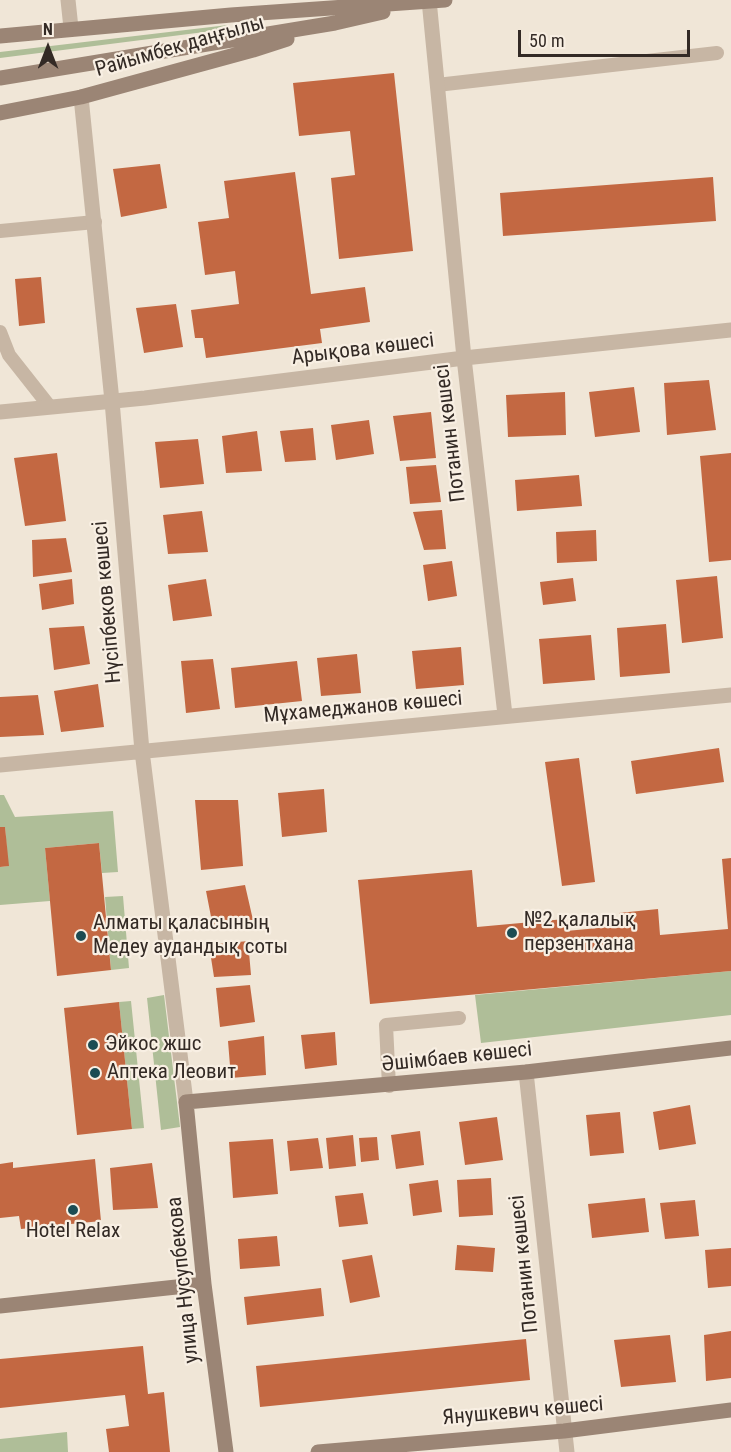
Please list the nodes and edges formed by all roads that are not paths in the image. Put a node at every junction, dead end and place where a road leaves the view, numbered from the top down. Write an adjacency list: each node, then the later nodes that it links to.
1 (68, 0): 4 (street)
2 (434, 1): 3 (street, Райымбек даңғылы); 4 (street, Райымбек даңғылы); 8 (street, Потанин көшесі)
3 (335, 23): 7 (street, Райымбек даңғылы); 9 (street, Райымбек даңғылы)
4 (71, 28): 5 (street, Райымбек даңғылы)
5 (0, 36)
6 (717, 52): 8 (lane)
7 (0, 78)
8 (437, 85): 15 (street, Потанин көшесі)
9 (81, 97): 10 (street, Райымбек даңғылы); 11 (street, Нүсіпбеков көшесі)
10 (0, 113)
11 (94, 222): 12 (lane); 16 (street, Нүсіпбеков көшесі)
12 (0, 231)
13 (731, 330): 15 (street, Арықова көшесі)
14 (0, 332): 17 (lane)
15 (464, 358): 16 (street, Арықова көшесі); 20 (street, Потанин көшесі)
16 (112, 401): 17 (street, Арықова көшесі); 21 (street, Нүсіпбеков көшесі)
17 (50, 407): 18 (street, Арықова көшесі)
18 (0, 412)
19 (731, 695): 20 (street, Мұхамеджанов көшесі)
20 (505, 715): 21 (street, Мұхамеджанов көшесі)
21 (142, 751): 22 (street, Мұхамеджанов көшесі); 27 (street, Нүсіпбеков көшесі)
22 (0, 765)
23 (459, 1018): 26 (lane)
24 (731, 1048): 25 (street, Әшімбаев көшесі)
25 (526, 1072): 26 (street, Әшімбаев көшесі); 31 (street, Потанин көшесі)
26 (389, 1086): 27 (street, Әшімбаев көшесі)
27 (186, 1102): 28 (street, улица Нусупбекова)
28 (204, 1284): 29 (street); 32 (street, улица Нусупбекова)
29 (0, 1306)
30 (731, 1410): 31 (street, Янушкевич көшесі)
31 (564, 1431): 33 (street, Янушкевич көшесі); 34 (street, Потанин көшесі)
32 (226, 1452)
33 (318, 1452)
34 (567, 1452)

